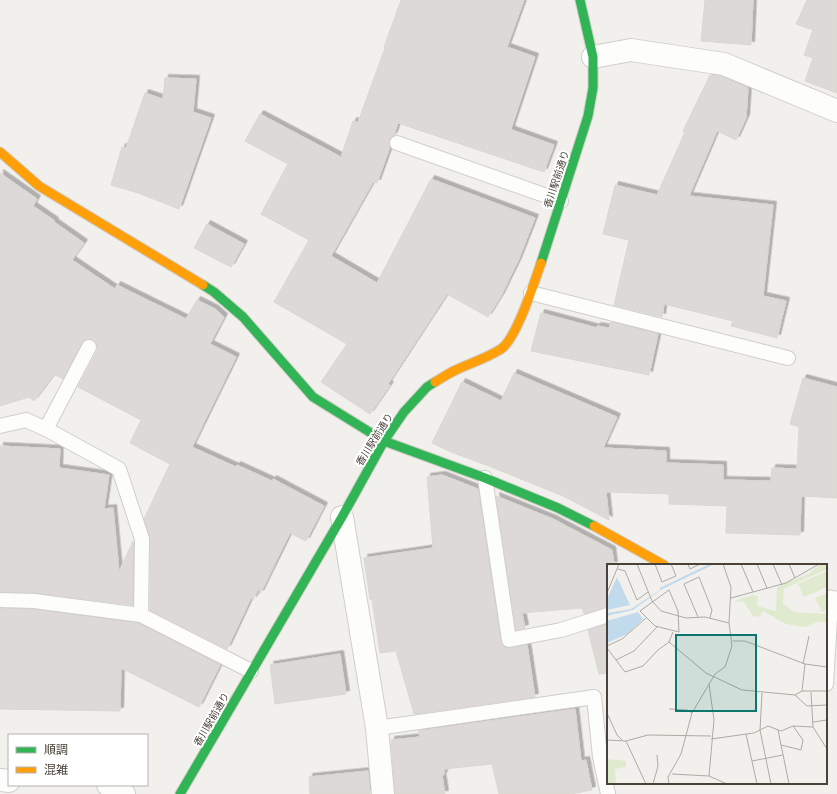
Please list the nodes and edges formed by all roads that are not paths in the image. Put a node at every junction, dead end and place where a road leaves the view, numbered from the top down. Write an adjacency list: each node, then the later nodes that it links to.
1 (580, 0): 2 (street, 香川駅前通り)
2 (593, 57): 3 (street); 6 (street, 香川駅前通り)
3 (837, 111)
4 (397, 143): 6 (lane)
5 (1, 156): 12 (street)
6 (561, 201): 7 (street, 香川駅前通り)
7 (531, 293): 9 (lane); 12 (street, 香川駅前通り)
8 (89, 347): 11 (lane)
9 (788, 358)
10 (0, 426): 11 (lane)
11 (46, 429): 19 (lane)
12 (384, 441): 13 (street); 14 (street, 香川駅前通り)
13 (485, 478): 15 (street); 20 (lane)
14 (342, 517): 22 (street, 香川駅前通り); 23 (street)
15 (646, 560): 16 (street)
16 (660, 564)
17 (0, 600): 19 (lane)
18 (831, 602): 21 (lane)
19 (141, 615): 22 (lane)
20 (607, 615)
21 (827, 668)
22 (251, 671): 26 (street, 香川駅前通り)
23 (377, 728): 27 (street); 28 (lane)
24 (110, 786): 25 (street)
25 (124, 794)
26 (180, 794)
27 (383, 794)
28 (608, 794)

